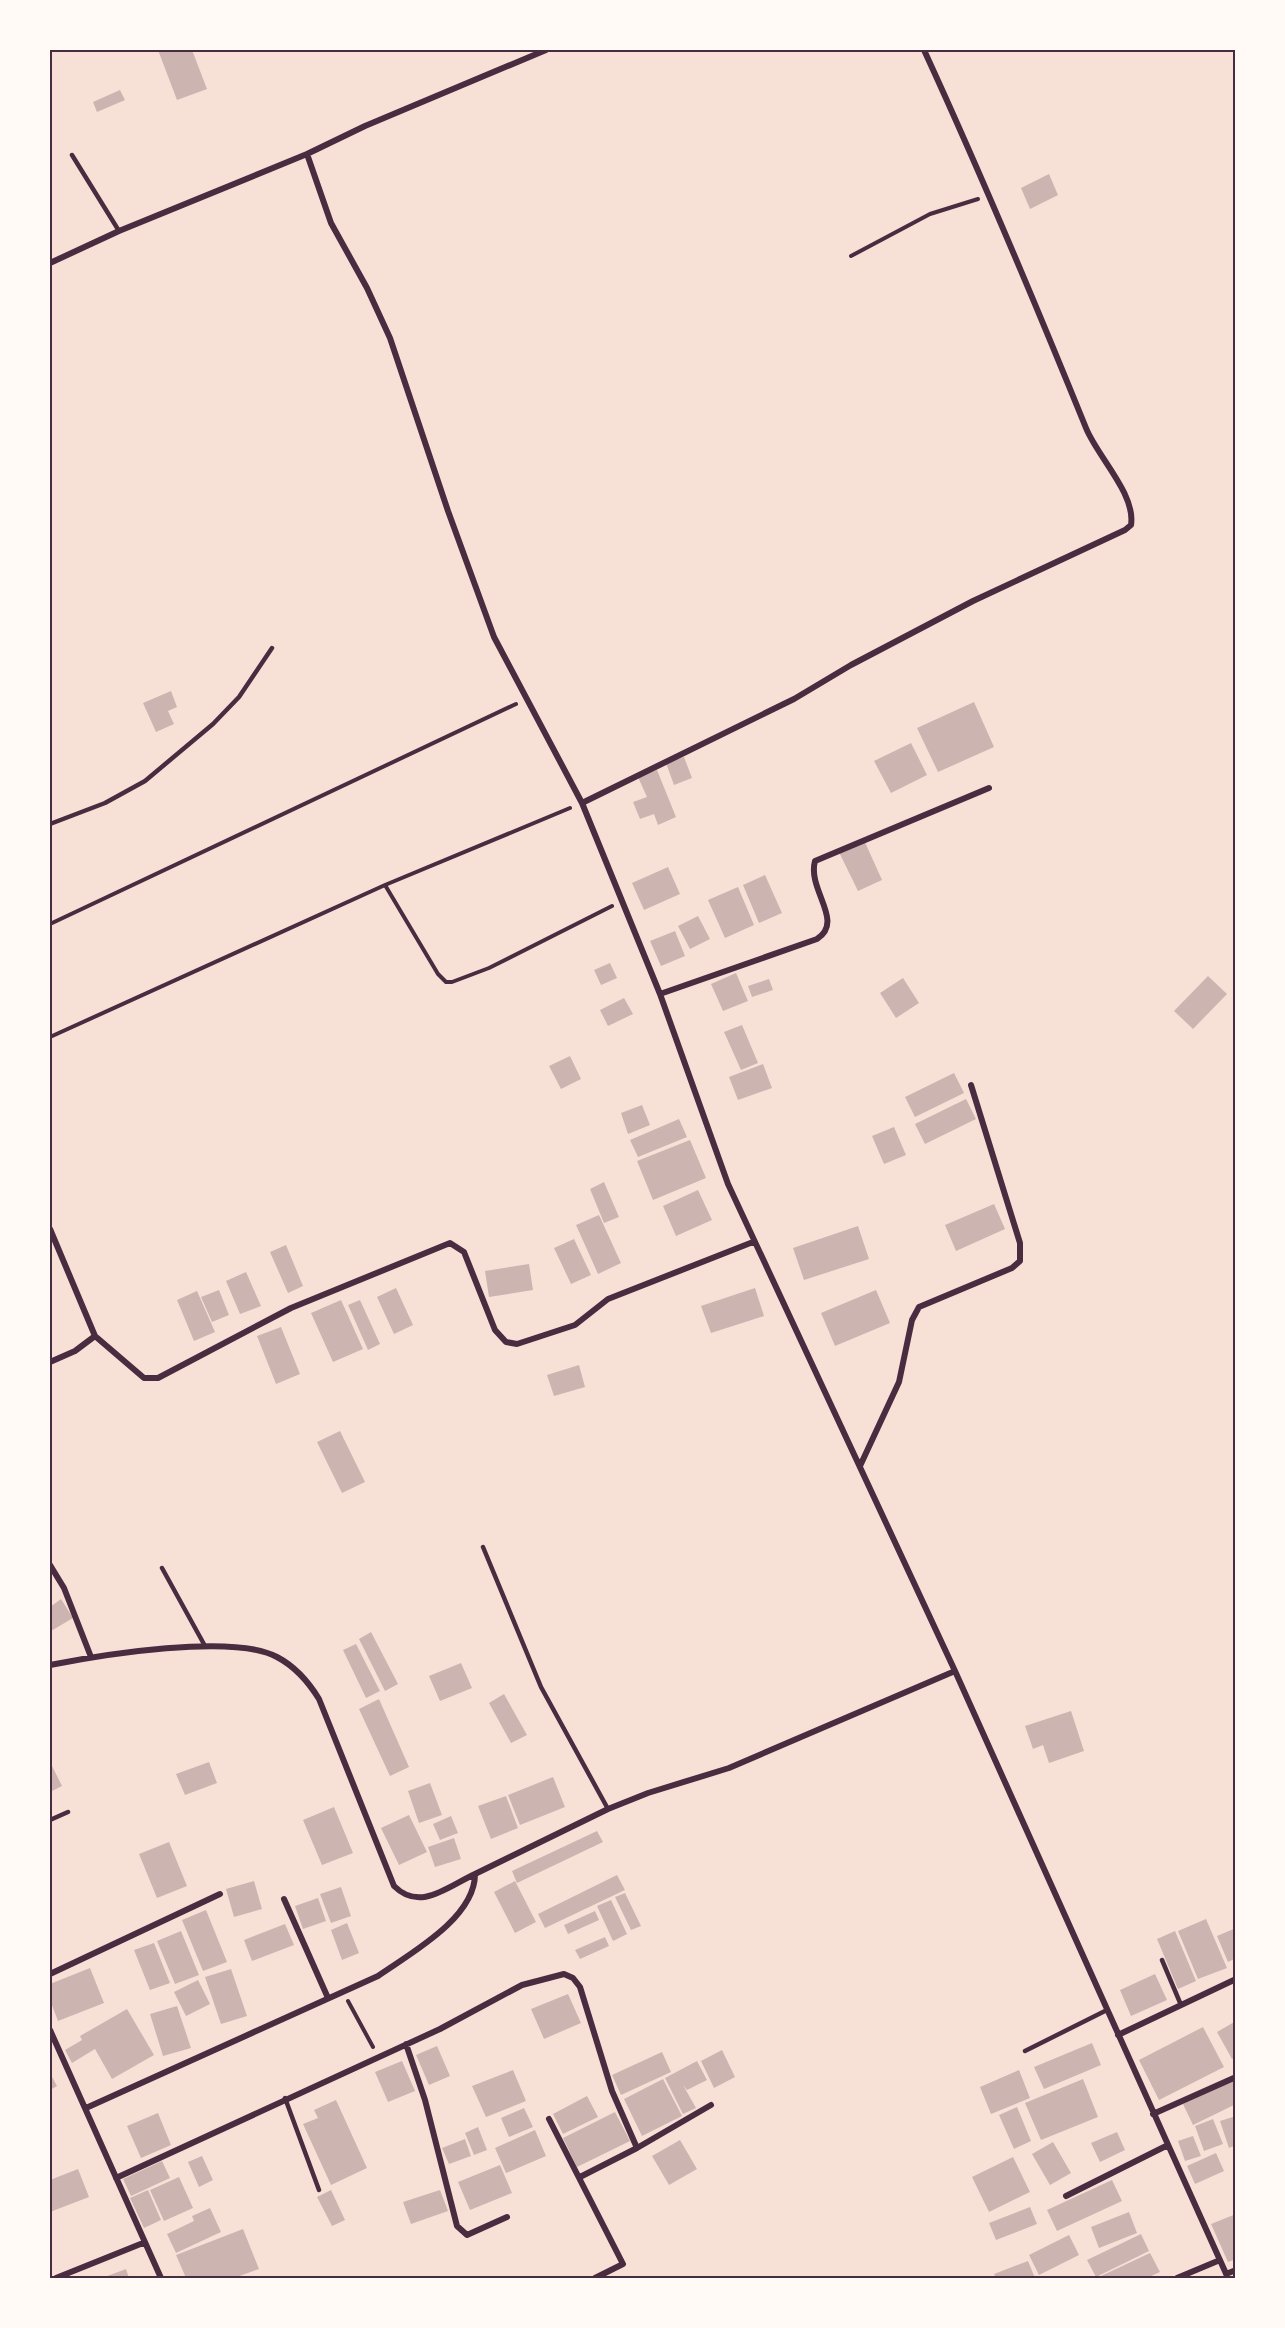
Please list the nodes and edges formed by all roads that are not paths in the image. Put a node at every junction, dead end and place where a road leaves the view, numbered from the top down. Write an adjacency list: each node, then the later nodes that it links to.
1 (546, 50): 3 (street)
2 (924, 50): 9 (street)
3 (307, 154): 5 (street); 9 (street)
4 (72, 155): 5 (lane)
5 (119, 231): 6 (street)
6 (50, 263)
7 (272, 648): 10 (lane)
8 (989, 788): 11 (street)
9 (582, 803): 11 (street)
10 (50, 824)
11 (660, 994): 14 (street)
12 (971, 1085): 17 (street)
13 (50, 1229): 15 (street)
14 (753, 1242): 15 (street); 17 (street)
15 (95, 1336): 16 (street)
16 (50, 1362)
17 (860, 1466): 24 (street)
18 (483, 1547): 25 (lane)
19 (50, 1565): 22 (street)
20 (162, 1568): 21 (lane)
21 (205, 1646): 22 (street); 28 (street)
22 (91, 1657): 23 (street)
23 (50, 1665)
24 (955, 1671): 25 (street); 36 (street)
25 (608, 1809): 28 (street)
26 (68, 1812): 27 (lane)
27 (50, 1820)
28 (475, 1874): 34 (street)
29 (220, 1894): 32 (street)
30 (284, 1899): 34 (street)
31 (1162, 1960): 35 (lane)
32 (50, 1974)
33 (1236, 1979): 35 (street)
34 (328, 1998): 44 (street)
35 (1181, 2005): 38 (street)
36 (1107, 2010): 38 (street); 40 (lane)
37 (50, 2030): 44 (street)
38 (1118, 2035): 45 (street)
39 (406, 2044): 42 (street); 48 (street); 53 (street)
40 (1025, 2051)
41 (1236, 2077): 45 (street)
42 (285, 2098): 50 (street); 51 (lane)
43 (711, 2105): 48 (street)
44 (86, 2108): 50 (street)
45 (1153, 2114): 47 (street)
46 (549, 2119): 49 (street)
47 (1168, 2145): 52 (street); 55 (street)
48 (637, 2148): 49 (street)
49 (580, 2177): 60 (street)
50 (116, 2178): 54 (street)
51 (319, 2190)
52 (1066, 2196)
53 (507, 2217)
54 (143, 2243): 58 (street); 59 (street)
55 (1220, 2260): 57 (street); 61 (street)
56 (1236, 2270): 57 (street)
57 (1227, 2276)
58 (56, 2278)
59 (161, 2278)
60 (595, 2278)
61 (1177, 2278)

